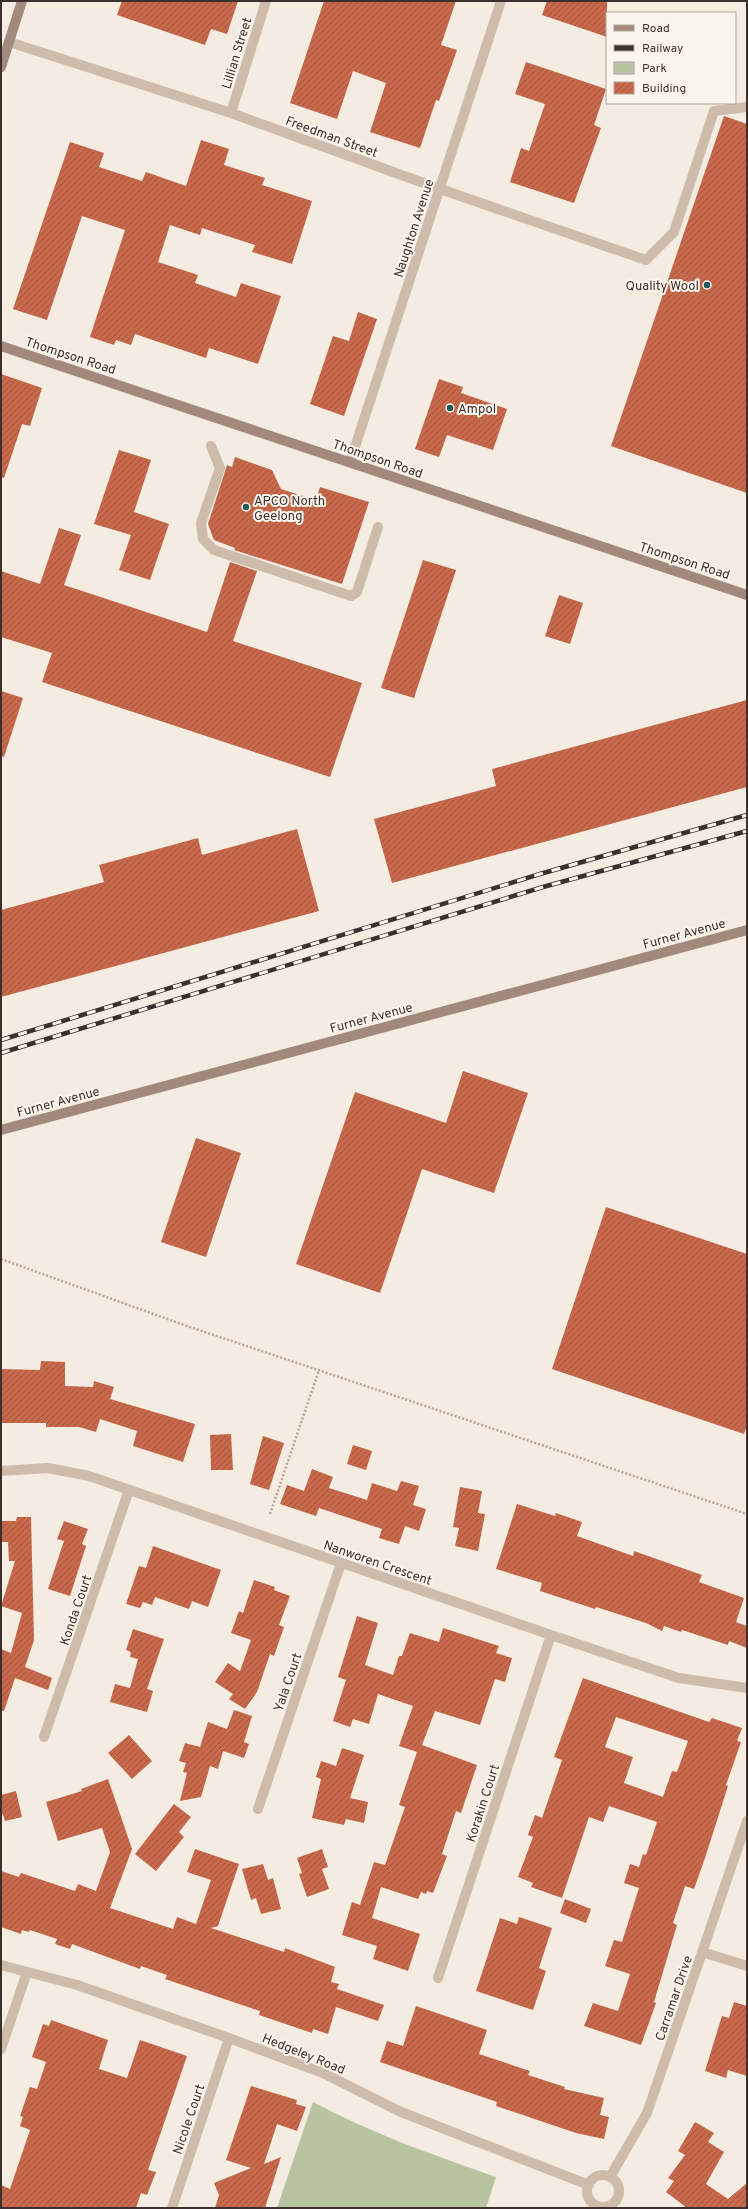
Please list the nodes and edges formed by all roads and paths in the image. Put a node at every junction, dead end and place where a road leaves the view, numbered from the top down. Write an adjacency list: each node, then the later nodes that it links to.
1 (22, 1): 4 (main road)
2 (266, 1): 7 (street, Lillian Street)
3 (501, 1): 8 (street, Naughton Avenue)
4 (9, 42): 5 (main road); 7 (street, Freedman Street)
5 (1, 67)
6 (747, 106): 8 (street, Freedman Street)
7 (231, 113): 8 (street, Freedman Street)
8 (440, 189): 11 (street, Naughton Avenue)
9 (1, 346): 11 (main road, Thompson Road)
10 (211, 446): 12 (street)
11 (350, 462): 13 (main road, Thompson Road)
12 (378, 527)
13 (747, 595)
14 (747, 930): 15 (main road, Furner Avenue)
15 (1, 1130)
16 (1, 1259): 17 (path)
17 (319, 1370): 20 (path); 21 (path)
18 (1, 1471): 19 (street, Nanworen Crescent)
19 (129, 1490): 22 (street, Nanworen Crescent); 25 (street, Konda Court)
20 (270, 1514)
21 (747, 1514)
22 (341, 1563): 23 (street, Nanworen Crescent); 26 (street, Yala Court)
23 (551, 1635): 24 (street, Nanworen Crescent); 32 (street, Korakin Court)
24 (747, 1688)
25 (44, 1737)
26 (258, 1809)
27 (747, 1821): 28 (street, Carramar Drive)
28 (702, 1952): 30 (street); 35 (street, Carramar Drive)
29 (1, 1965): 31 (street, Hedgeley Road)
30 (747, 1966)
31 (27, 1972): 33 (street, Hedgeley Road); 34 (street)
32 (438, 1978)
33 (230, 2038): 36 (street, Hedgeley Road); 38 (street, Nicole Court)
34 (1, 2050)
35 (610, 2177): 36 (street); 37 (street)
36 (589, 2185): 37 (street)
37 (617, 2205)
38 (172, 2208)

